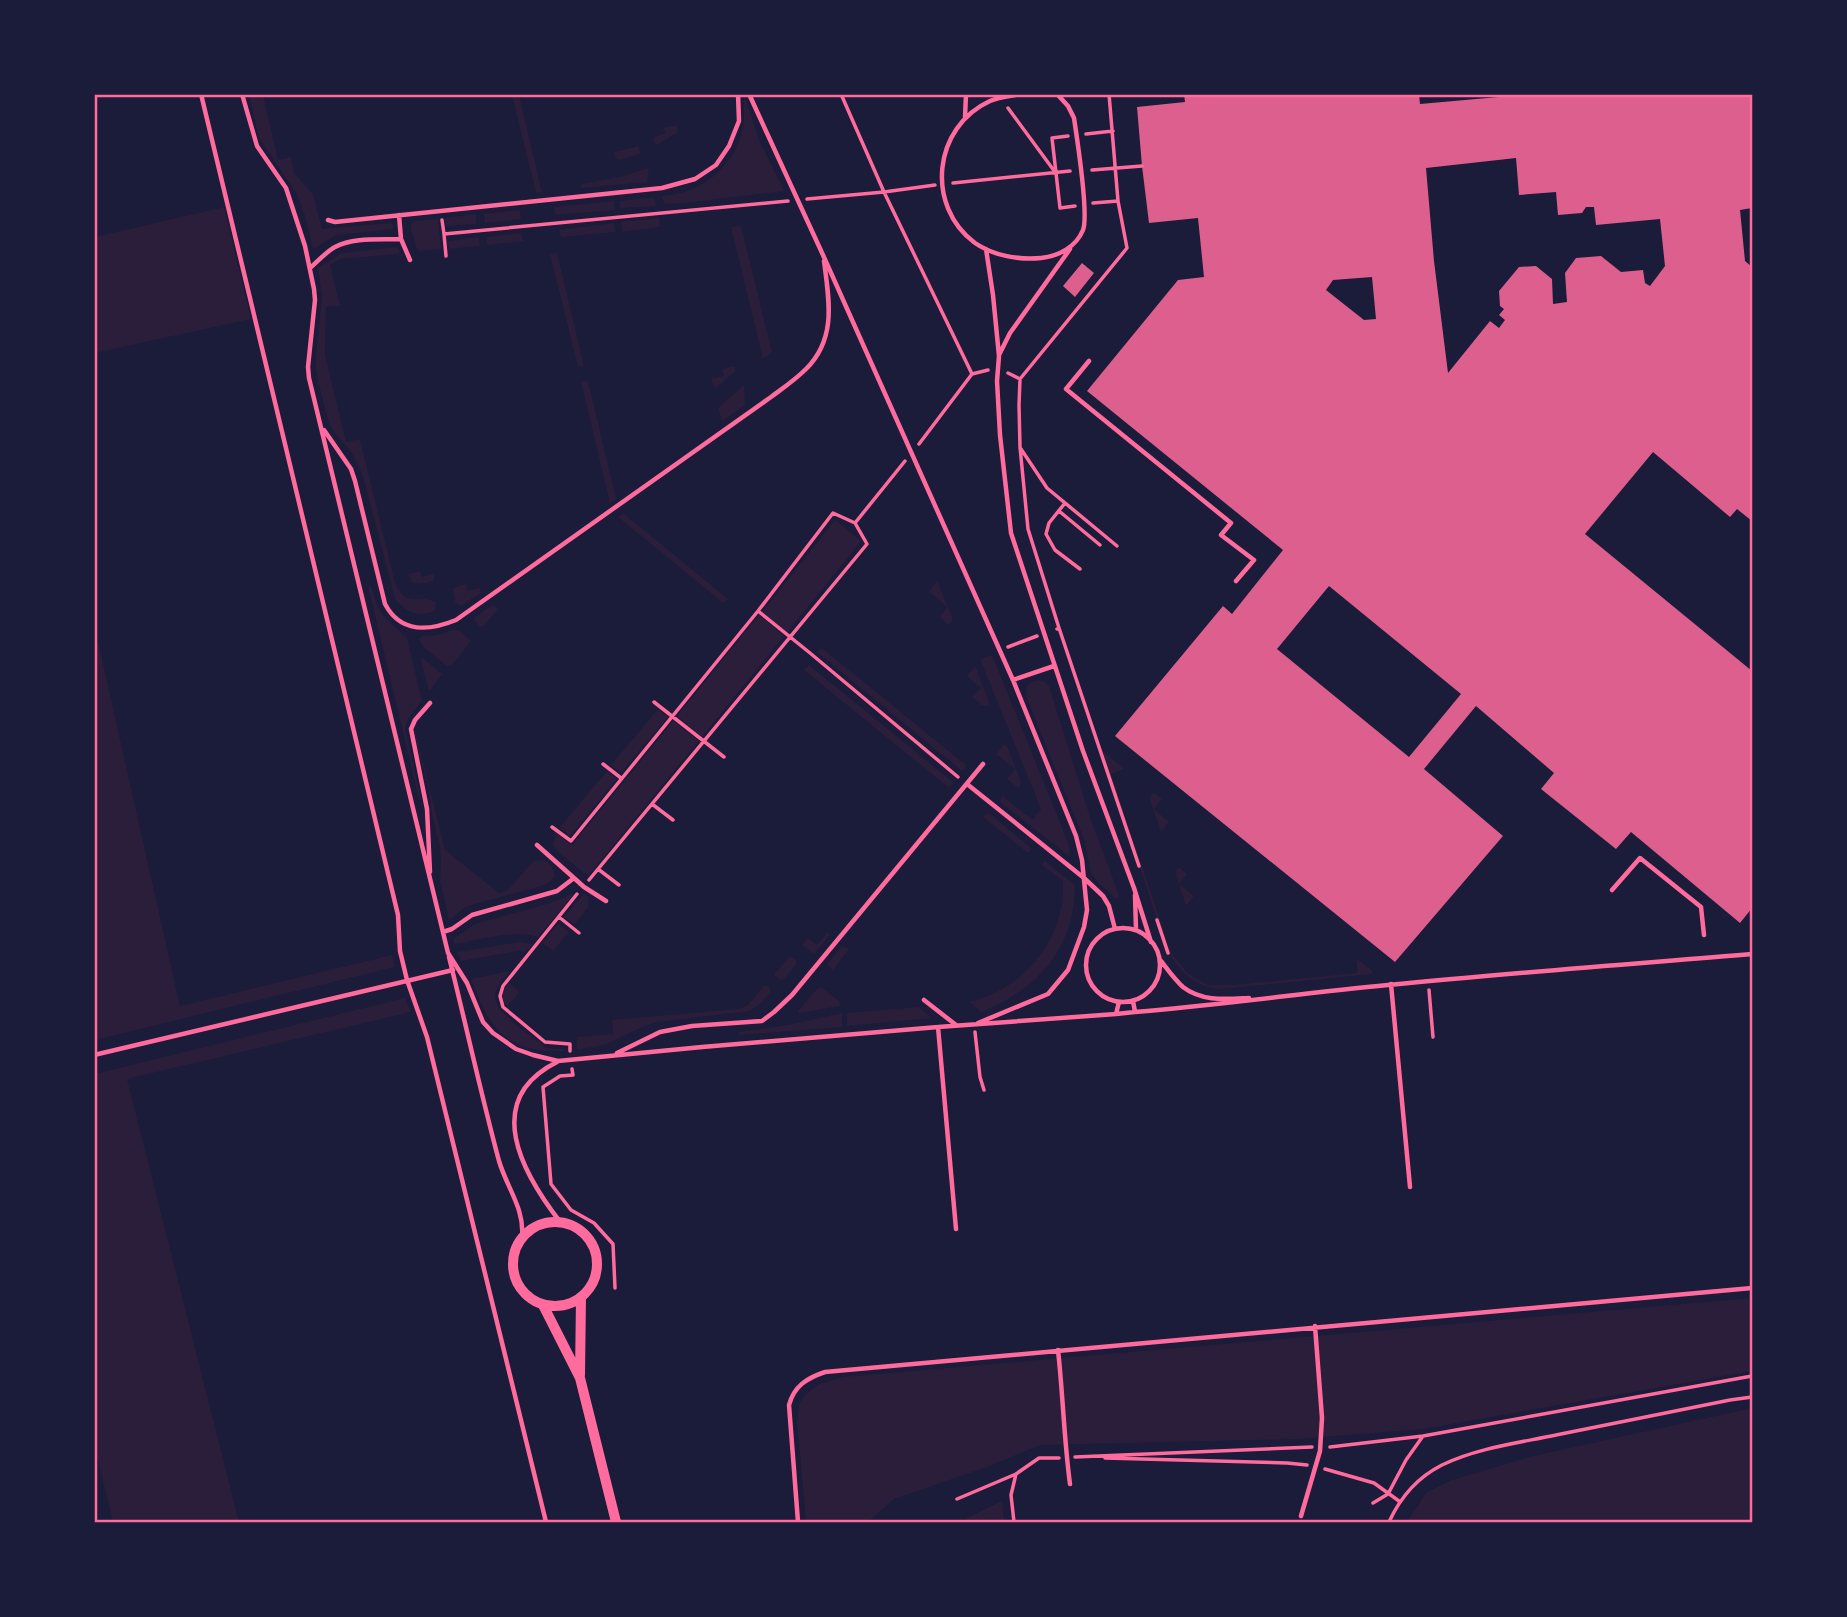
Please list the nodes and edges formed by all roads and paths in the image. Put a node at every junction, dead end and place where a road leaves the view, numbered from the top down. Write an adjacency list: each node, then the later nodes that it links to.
1 (201, 94): 90 (lane)
2 (242, 94): 30 (lane)
3 (738, 94): 20 (lane)
4 (749, 94): 27 (lane)
5 (841, 94): 17 (path)
6 (966, 94): 11 (lane)
7 (1021, 94): 10 (lane)
8 (1057, 94): 14 (lane)
9 (1109, 94): 13 (path)
10 (1000, 98): 11 (lane); 15 (path)
11 (965, 117): 16 (lane)
12 (1142, 166): 13 (path)
13 (1116, 168): 14 (path); 35 (path)
14 (1081, 171): 15 (path); 25 (lane)
15 (1056, 173): 16 (path)
16 (942, 184): 17 (path); 26 (lane)
17 (884, 192): 18 (path); 34 (path)
18 (827, 198)
19 (770, 202): 23 (path)
20 (440, 211): 21 (lane); 23 (path)
21 (399, 215): 22 (lane); 24 (lane)
22 (328, 220)
23 (444, 234): 28 (path)
24 (401, 239): 29 (lane); 30 (lane)
25 (1072, 247): 26 (lane); 31 (lane)
26 (986, 249): 31 (lane)
27 (823, 255): 36 (lane); 51 (lane)
28 (446, 257)
29 (410, 260)
30 (310, 268): 36 (lane)
31 (999, 356): 33 (lane)
32 (1089, 361): 46 (lane)
33 (998, 368): 34 (path); 35 (path); 49 (lane)
34 (972, 374): 37 (path)
35 (1020, 379): 38 (path)
36 (322, 427): 71 (lane)
37 (930, 430)
38 (1020, 447): 40 (path); 48 (path)
39 (893, 475): 42 (path)
40 (1065, 503): 41 (path); 44 (path)
41 (1059, 511): 43 (path); 45 (path)
42 (855, 523): 47 (path); 50 (path)
43 (1100, 545)
44 (1117, 546)
45 (1080, 569)
46 (1236, 581)
47 (758, 611): 50 (path); 56 (path)
48 (1059, 628): 49 (path); 68 (path)
49 (1044, 634): 51 (path); 52 (lane)
50 (790, 638): 57 (path); 62 (path)
51 (999, 650): 53 (lane)
52 (1054, 666): 53 (lane); 74 (lane)
53 (1013, 680): 70 (lane)
54 (654, 702): 56 (path)
55 (430, 703): 71 (lane)
56 (672, 716): 57 (path); 61 (path)
57 (704, 741): 58 (path); 63 (path)
58 (724, 757)
59 (603, 764): 61 (path)
60 (983, 764): 62 (lane)
61 (621, 778): 65 (path)
62 (967, 784): 70 (lane); 104 (lane)
63 (652, 804): 64 (path); 67 (path)
64 (673, 820)
65 (552, 827)
66 (537, 845): 69 (lane)
67 (598, 869): 72 (path); 73 (path)
68 (1140, 869)
69 (574, 878): 73 (lane); 81 (lane)
70 (1084, 878): 79 (lane); 100 (lane)
71 (431, 883): 81 (lane)
72 (619, 885)
73 (584, 887): 76 (lane); 77 (path)
74 (1134, 888): 80 (lane); 84 (lane)
75 (1612, 890): 83 (lane)
76 (606, 901)
77 (559, 917): 82 (path); 105 (path)
78 (1157, 920): 87 (path)
79 (1115, 929): 80 (lane); 96 (lane)
80 (1136, 930): 84 (lane)
81 (443, 932): 85 (lane)
82 (579, 933)
83 (1704, 935)
84 (1151, 942): 88 (lane)
85 (448, 953): 89 (lane); 106 (lane)
86 (1752, 954): 91 (lane)
87 (1170, 958)
88 (1160, 960): 93 (lane); 95 (lane)
89 (453, 971): 90 (lane); 111 (lane)
90 (407, 980): 103 (lane); 132 (lane)
91 (1428, 982): 92 (lane); 102 (path)
92 (1391, 984): 93 (lane); 108 (lane)
93 (1268, 998): 97 (lane)
94 (925, 1000): 99 (lane)
95 (1133, 1001): 96 (lane); 97 (lane)
96 (1119, 1002): 98 (lane)
97 (1136, 1012): 98 (lane)
98 (1116, 1014): 100 (lane)
99 (956, 1025): 100 (lane); 101 (lane)
100 (974, 1025): 107 (path)
101 (938, 1027): 104 (lane); 110 (lane)
102 (1433, 1037)
103 (94, 1055)
104 (613, 1055): 105 (lane)
105 (571, 1060): 106 (lane); 112 (path)
106 (558, 1061): 109 (lane)
107 (985, 1090)
108 (1410, 1188)
109 (561, 1223): 111 (street); 114 (street)
110 (956, 1229)
111 (522, 1238): 115 (street)
112 (615, 1287)
113 (1752, 1288): 116 (lane)
114 (581, 1297): 115 (street); 119 (street)
115 (543, 1304): 119 (street)
116 (1315, 1326): 117 (lane); 122 (lane)
117 (1058, 1350): 123 (lane); 134 (lane)
118 (1752, 1376): 121 (path)
119 (580, 1378): 133 (street)
120 (1752, 1397): 129 (path)
121 (1423, 1436): 122 (path); 127 (path)
122 (1320, 1447): 123 (path); 124 (lane)
123 (1066, 1457): 124 (path); 125 (path); 126 (lane)
124 (1315, 1466): 127 (path); 131 (lane)
125 (1016, 1475): 128 (path); 135 (path)
126 (1070, 1484)
127 (1388, 1494): 129 (path); 130 (path)
128 (957, 1499)
129 (1399, 1502): 136 (path)
130 (1373, 1503)
131 (1301, 1516)
132 (546, 1522)
133 (616, 1522)
134 (798, 1522)
135 (1014, 1522)
136 (1389, 1522)

